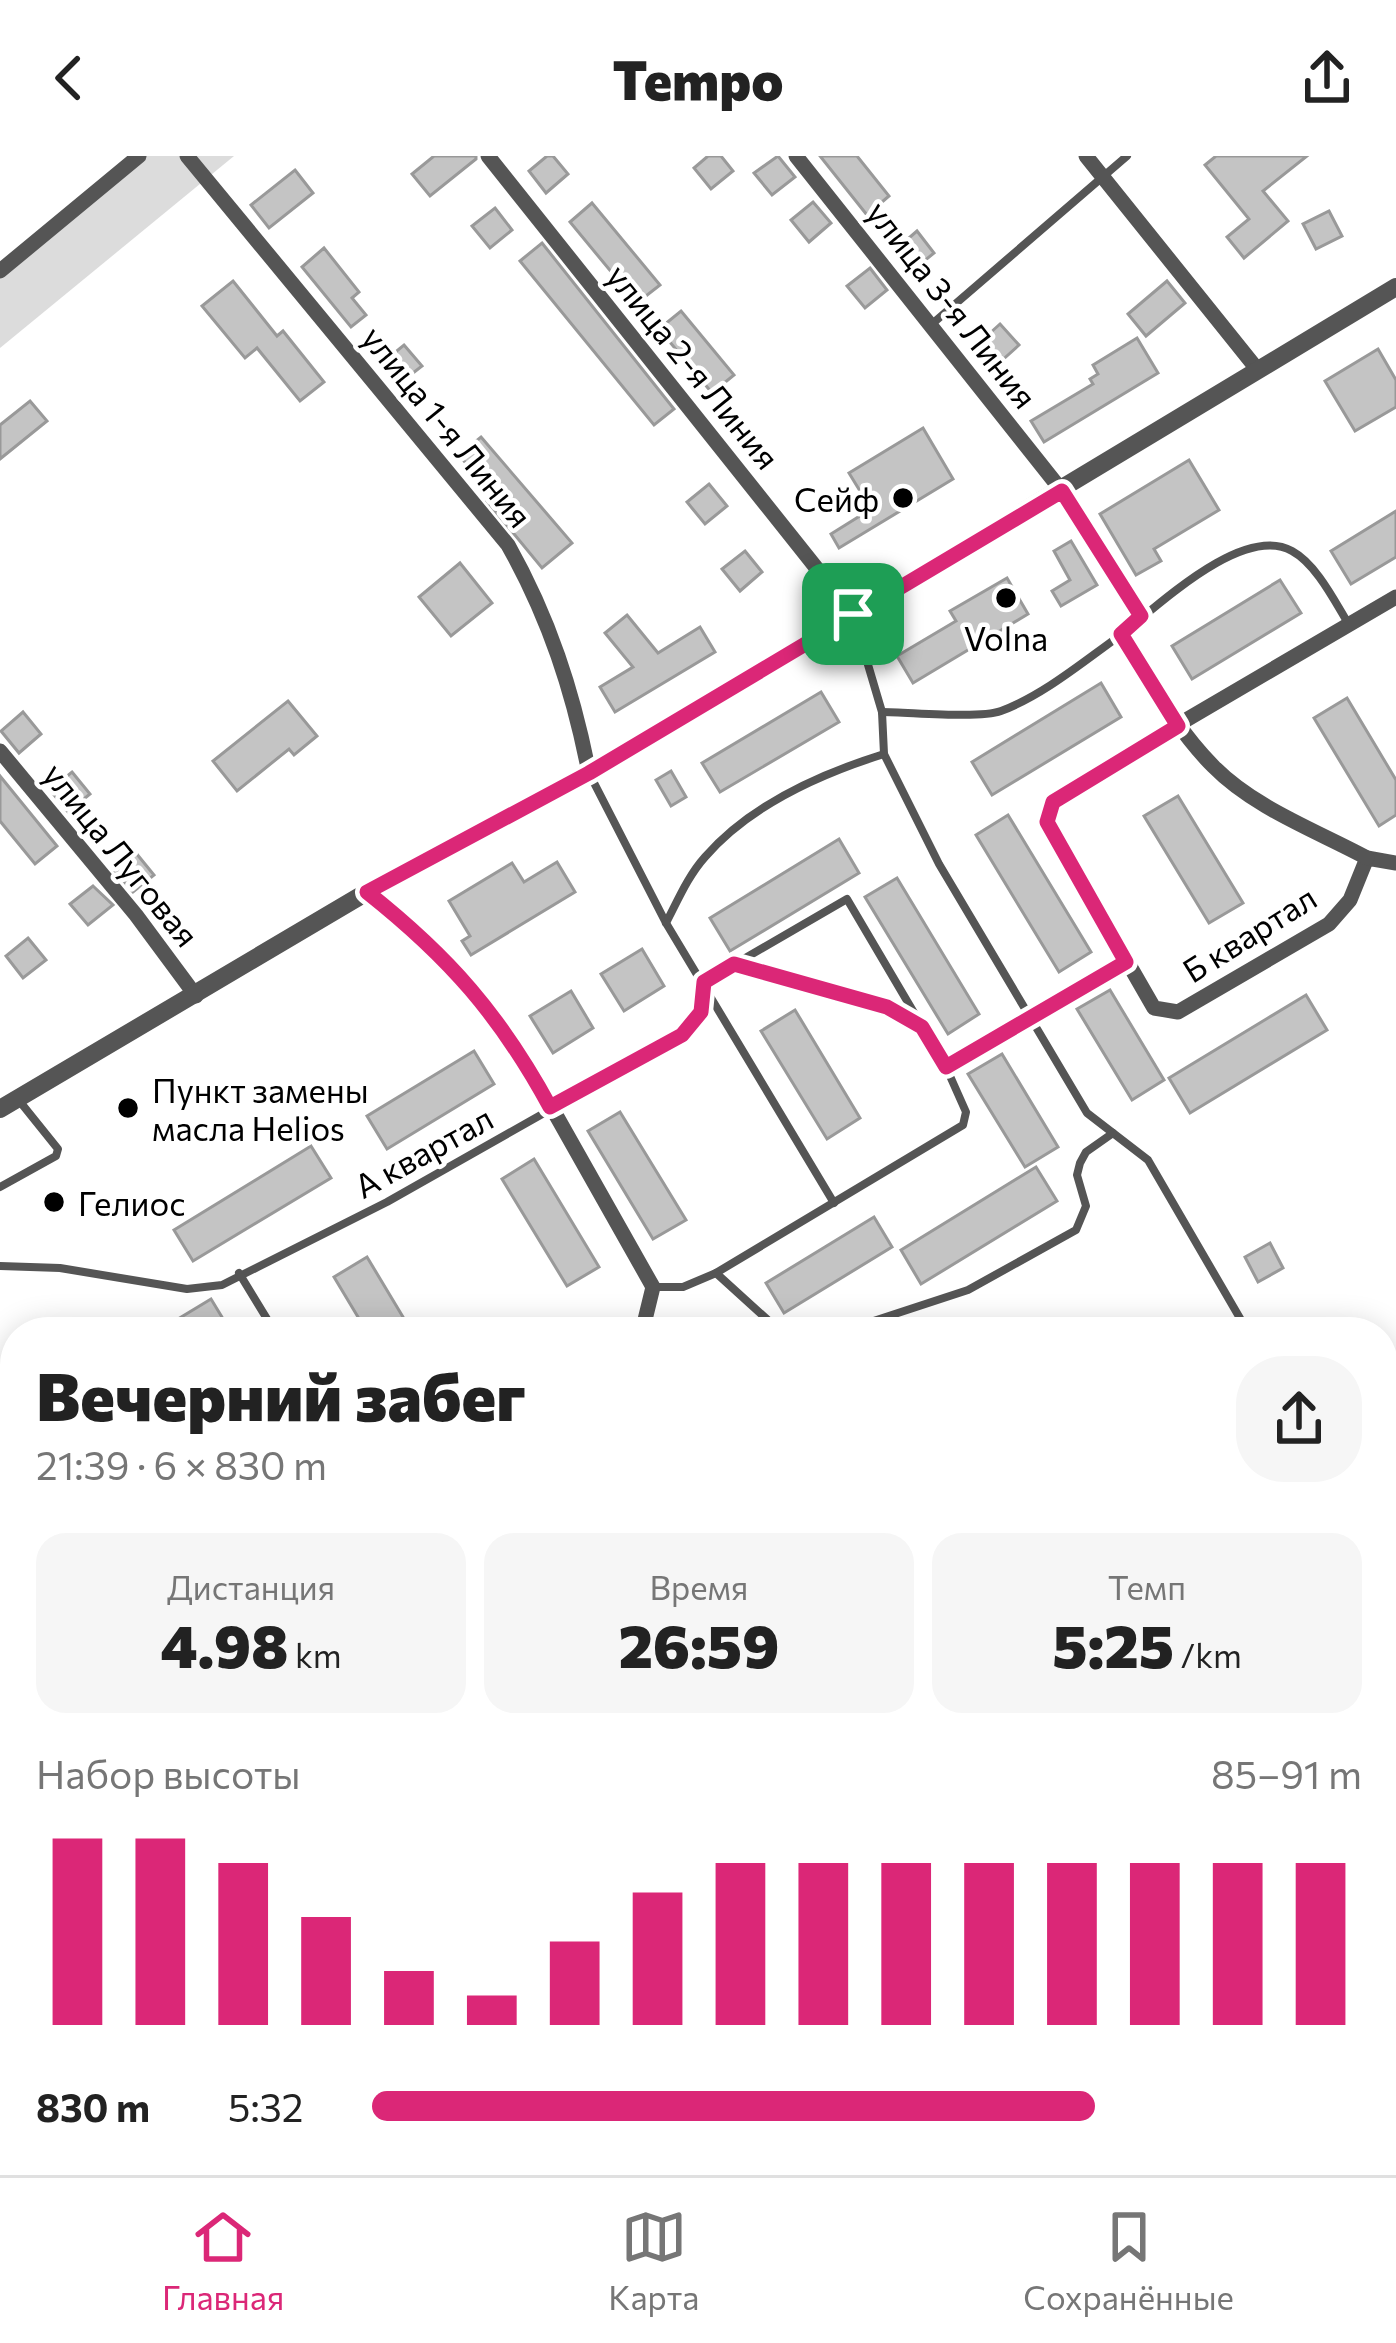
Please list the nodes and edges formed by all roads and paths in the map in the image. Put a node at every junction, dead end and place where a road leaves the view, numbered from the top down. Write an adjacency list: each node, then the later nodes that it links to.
1 (139, 156): 8 (street)
2 (188, 156): 22 (street, улица 1-я Линия)
3 (488, 156): 14 (street, улица 2-я Линия)
4 (796, 156): 10 (street, улица 3-я Линия)
5 (1086, 156): 7 (street)
6 (1127, 156): 7 (lane)
7 (1102, 177): 10 (lane); 11 (street)
8 (0, 271)
9 (1396, 287): 11 (street)
10 (932, 323): 12 (street, улица 3-я Линия)
11 (1257, 369): 12 (street)
12 (1062, 491): 14 (street); 15 (street, улица 3-я Линия)
13 (1396, 597): 16 (street, Б квартал)
14 (853, 614): 18 (lane); 22 (street)
15 (1141, 616): 16 (lane); 17 (lane)
16 (1348, 623): 19 (street, Б квартал)
17 (1121, 634): 18 (lane); 19 (street, Б квартал)
18 (882, 712): 21 (lane)
19 (1178, 726): 23 (street, Б квартал); 27 (street, Б квартал)
20 (0, 751): 30 (street, улица Луговая)
21 (884, 754): 26 (lane); 31 (lane)
22 (589, 773): 25 (street); 26 (lane)
23 (1367, 858): 24 (street, Б квартал); 27 (street, Б квартал)
24 (1396, 863)
25 (367, 892): 30 (street); 35 (street)
26 (666, 923): 29 (lane)
27 (1126, 962): 31 (lane)
28 (734, 964): 29 (lane); 32 (lane); 32 (lane)
29 (704, 982): 35 (lane, А квартал); 38 (lane)
30 (196, 996): 34 (street)
31 (1032, 1020): 33 (lane); 36 (lane)
32 (922, 1027): 33 (lane)
33 (946, 1067): 38 (lane)
34 (9, 1104): 37 (lane)
35 (550, 1107): 40 (lane, А квартал); 42 (street)
36 (1113, 1133): 46 (lane); 47 (lane)
37 (0, 1186)
38 (834, 1203): 41 (lane)
39 (0, 1266): 40 (lane, А квартал)
40 (239, 1273): 43 (lane)
41 (716, 1273): 42 (lane); 45 (lane)
42 (653, 1287): 44 (street)
43 (266, 1317)
44 (645, 1317)
45 (764, 1317)
46 (886, 1317)
47 (1239, 1317)

